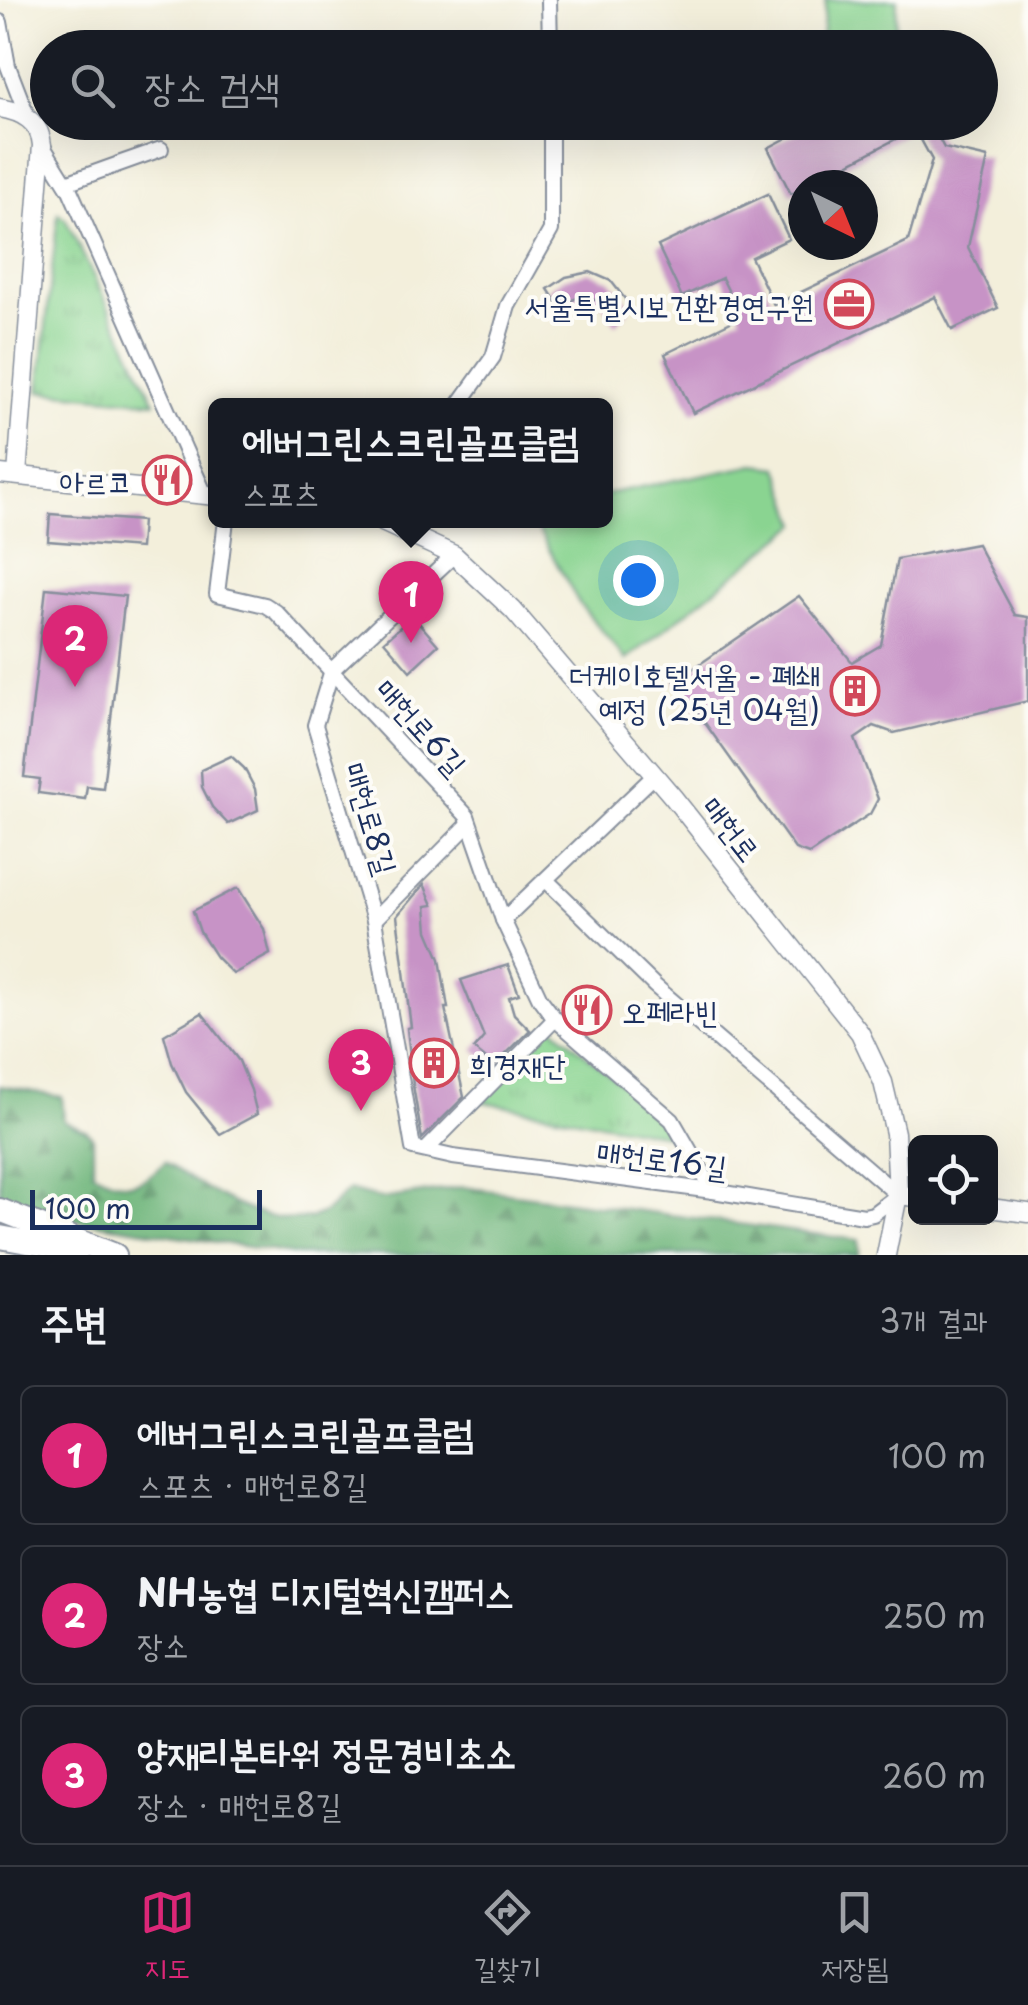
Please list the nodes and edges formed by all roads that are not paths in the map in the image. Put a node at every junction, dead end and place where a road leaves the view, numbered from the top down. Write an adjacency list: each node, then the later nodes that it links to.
1 (549, 0): 3 (street)
2 (0, 22): 5 (street)
3 (550, 30)
4 (0, 108): 5 (main road)
5 (28, 118)
6 (41, 140): 8 (main road)
7 (551, 140): 11 (street)
8 (42, 145): 10 (street); 12 (main road)
9 (161, 149): 10 (street)
10 (66, 183): 13 (street)
11 (464, 398)
12 (9, 475): 14 (main road)
13 (208, 492)
14 (208, 496)
15 (225, 528): 18 (street, 매헌로6길)
16 (395, 528): 17 (main road, 매헌로)
17 (454, 555): 18 (street, 매헌로8길); 19 (main road, 매헌로)
18 (332, 670): 20 (street, 매헌로6길); 22 (street, 매헌로8길)
19 (656, 775): 21 (street); 27 (main road, 매헌로)
20 (470, 824): 22 (street); 23 (street, 매헌로6길)
21 (546, 880): 23 (street); 27 (street)
22 (374, 920): 25 (street, 매헌로8길)
23 (503, 920): 24 (street, 매헌로6길)
24 (555, 1018): 25 (street); 26 (street, 매헌로6길)
25 (420, 1149): 26 (street, 매헌로16길)
26 (713, 1191): 27 (street, 매헌로16길)
27 (907, 1196): 34 (main road, 매헌로)
28 (998, 1209): 30 (main road)
29 (0, 1210): 33 (highway)
30 (1028, 1213)
31 (0, 1237): 32 (highway)
32 (100, 1255)
33 (115, 1255)
34 (886, 1255)

